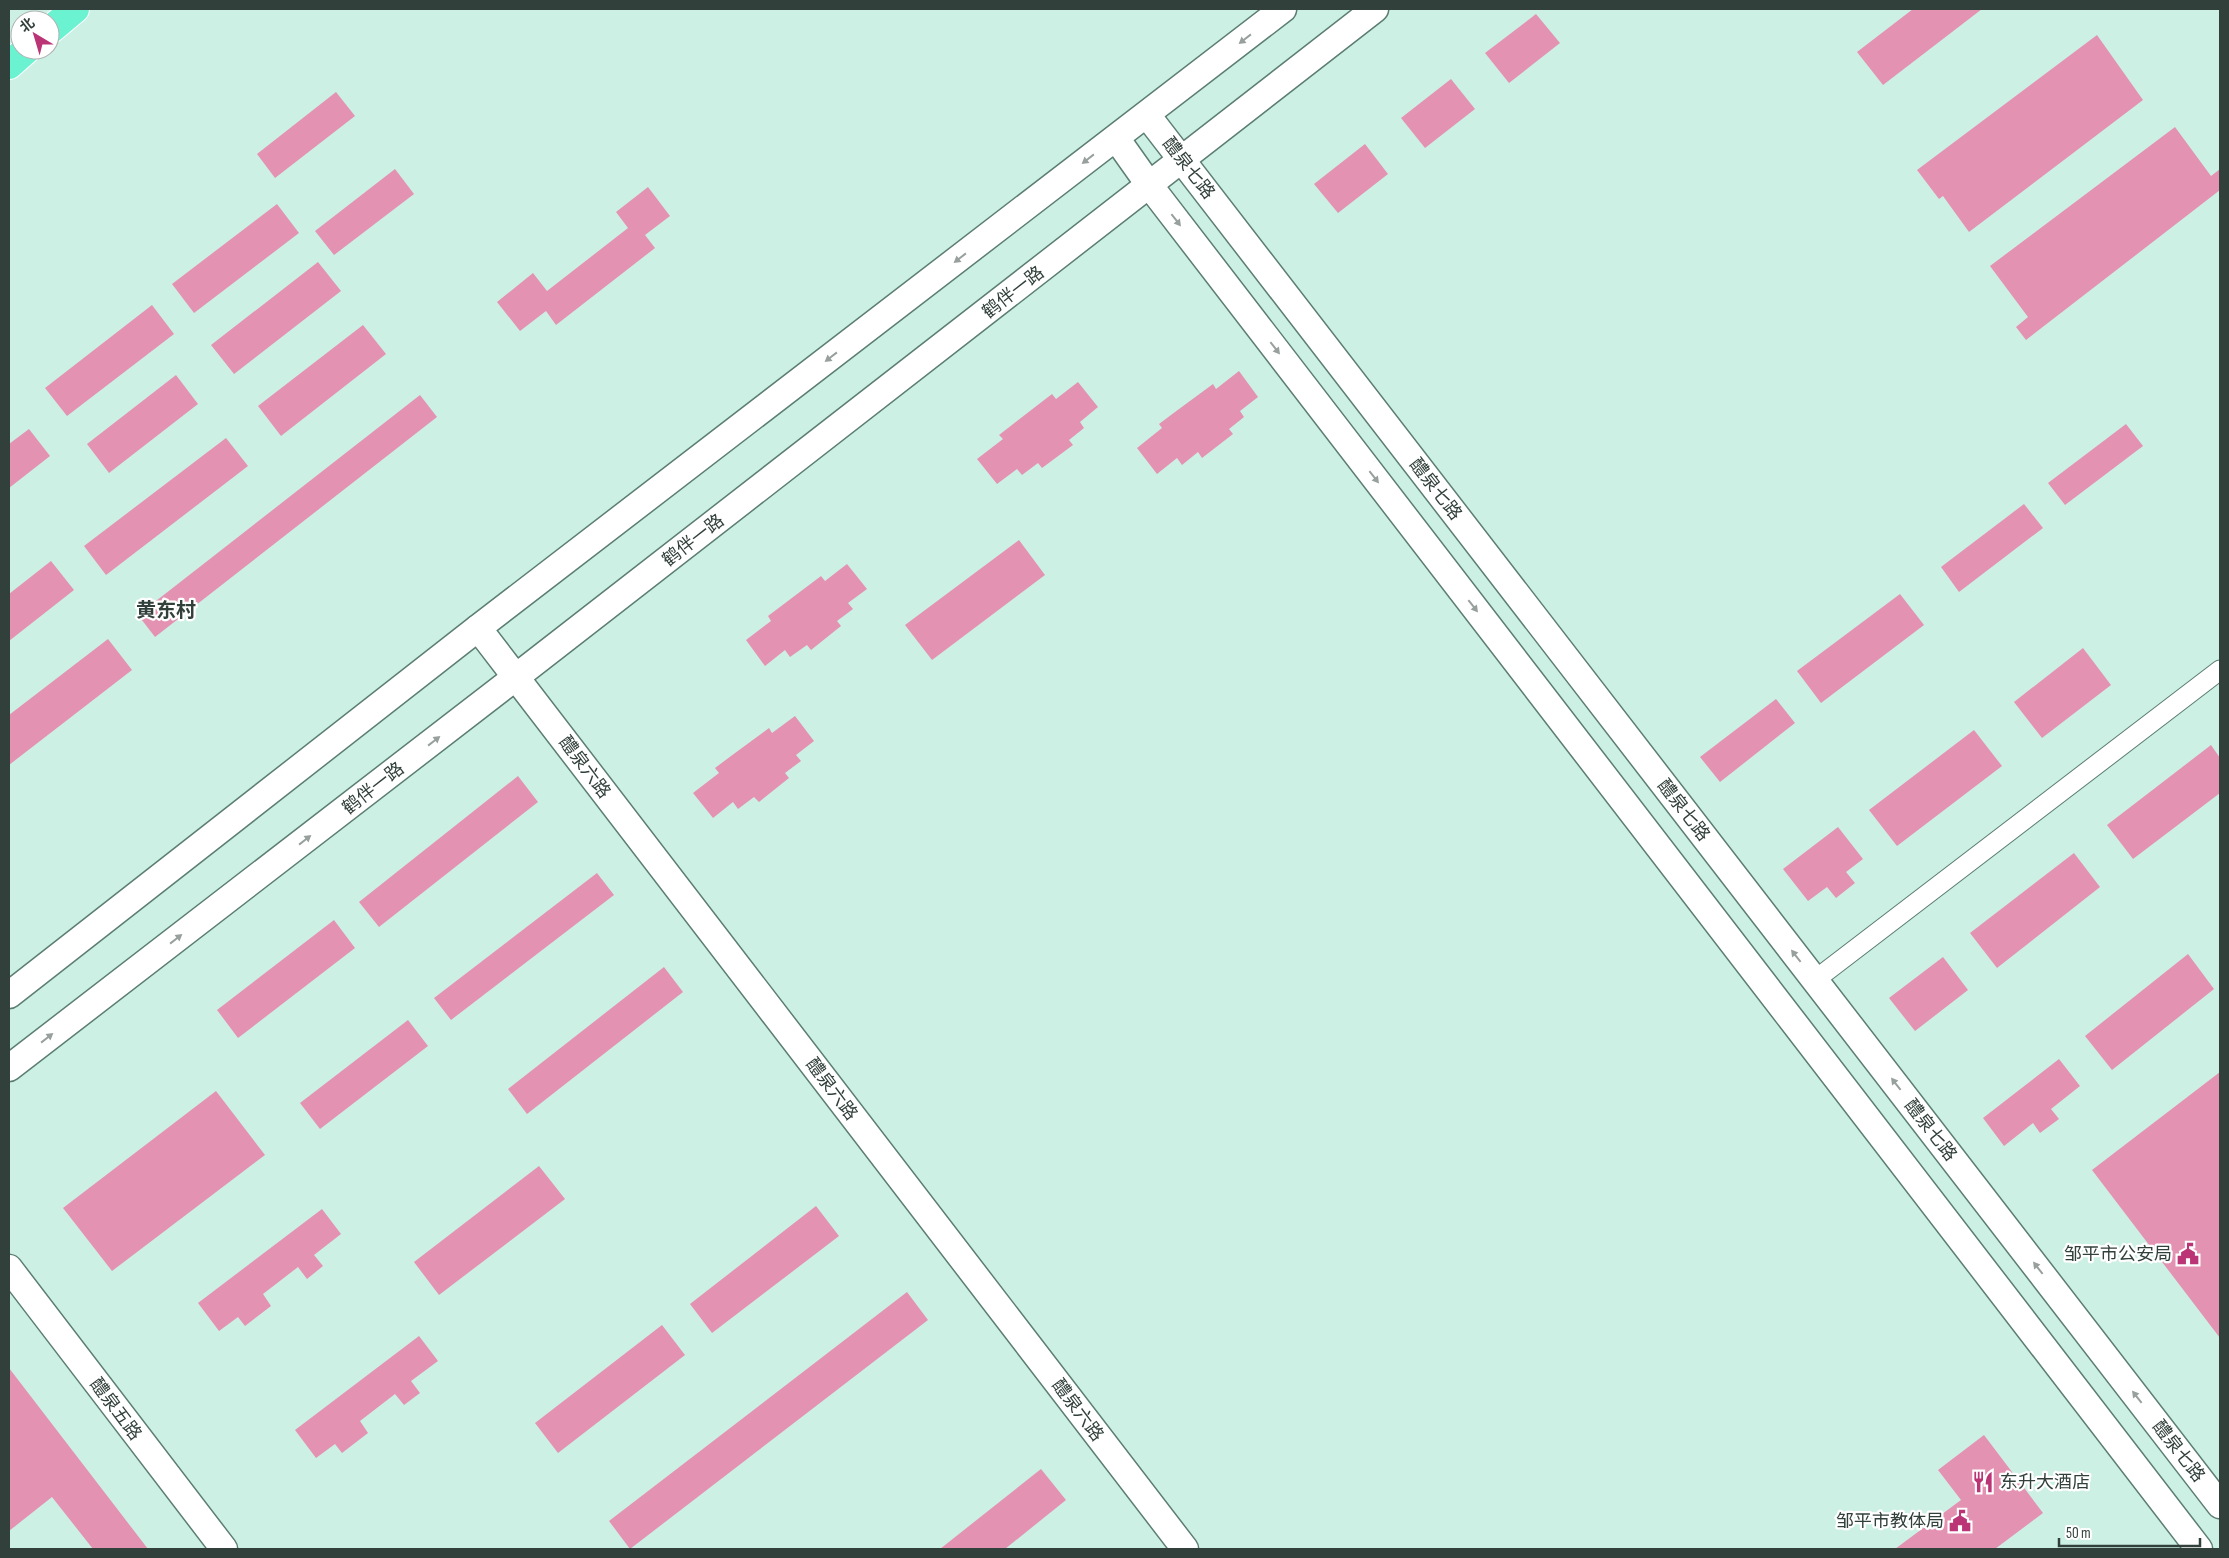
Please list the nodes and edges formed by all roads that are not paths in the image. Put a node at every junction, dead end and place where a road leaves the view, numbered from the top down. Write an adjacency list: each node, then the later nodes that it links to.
1 (75, 9): 4 (highway)
2 (1283, 9): 5 (main road, one-way to 5)
3 (1375, 9): 7 (main road, 鹤伴一路)
4 (60, 22)
5 (1147, 114): 6 (main road); 7 (main road, 醴泉七路)
6 (1116, 138): 8 (main road); 9 (main road, one-way to 9)
7 (1182, 160): 8 (main road, 鹤伴一路); 12 (main road, 醴泉七路, one-way to 7)
8 (1150, 186): 11 (main road, 鹤伴一路); 19 (main road, one-way to 19)
9 (478, 628): 11 (main road, 醴泉六路); 13 (main road)
10 (2220, 670): 12 (street)
11 (516, 677): 14 (main road, 鹤伴一路, one-way to 11); 18 (main road, 醴泉六路)
12 (1815, 980): 16 (main road, 醴泉七路, one-way to 12)
13 (9, 994)
14 (9, 1068)
15 (9, 1268): 17 (main road, 醴泉五路)
16 (2220, 1505)
17 (224, 1549)
18 (1185, 1549)
19 (2199, 1549)

